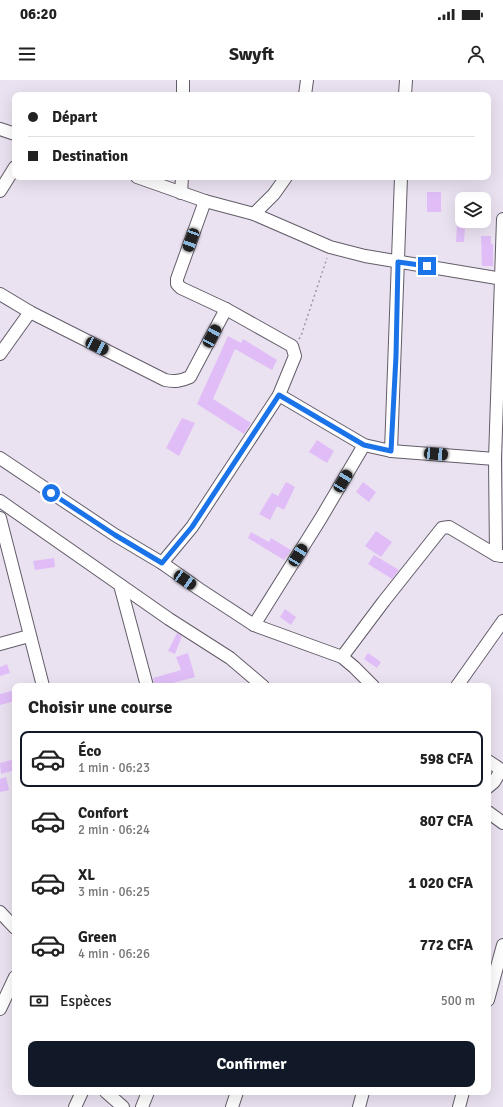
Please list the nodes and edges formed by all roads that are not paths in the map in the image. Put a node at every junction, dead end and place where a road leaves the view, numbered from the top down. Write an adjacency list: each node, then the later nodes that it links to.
1 (183, 80): 4 (street)
2 (307, 80): 5 (street)
3 (406, 80): 6 (street)
4 (183, 92)
5 (305, 92)
6 (405, 92)
7 (0, 128): 8 (street)
8 (12, 133)
9 (12, 172): 14 (street)
10 (145, 180): 15 (street)
11 (182, 180): 15 (street)
12 (284, 180): 17 (street)
13 (401, 180): 19 (street)
14 (0, 191)
15 (181, 193): 16 (street)
16 (205, 201): 17 (street); 22 (street)
17 (254, 214): 19 (street)
18 (503, 218): 20 (street)
19 (398, 262): 20 (street); 27 (street)
20 (502, 279): 29 (street)
21 (0, 294): 23 (street)
22 (226, 309): 23 (street); 25 (street)
23 (30, 312): 24 (street)
24 (0, 354)
25 (279, 395): 26 (street); 33 (street)
26 (364, 445): 27 (street); 36 (street)
27 (391, 451): 29 (street)
28 (0, 458): 33 (street)
29 (495, 459): 32 (street)
30 (0, 501): 34 (street)
31 (0, 518): 37 (street)
32 (499, 556): 40 (street)
33 (162, 563): 36 (street)
34 (120, 585): 41 (street); 43 (street)
35 (503, 621): 38 (street)
36 (254, 625): 40 (street)
37 (29, 636): 39 (street); 42 (street)
38 (497, 639): 45 (street)
39 (0, 644)
40 (342, 657): 44 (street)
41 (251, 680)
42 (42, 683)
43 (145, 683)
44 (370, 683)
45 (460, 683)
46 (491, 763): 47 (street)
47 (502, 771): 48 (street)
48 (491, 784)
49 (491, 814): 50 (street)
50 (503, 823)
51 (0, 912): 52 (street)
52 (12, 925)
53 (503, 945): 55 (street)
54 (12, 983): 56 (street)
55 (491, 989)
56 (0, 1008)
57 (81, 1095): 63 (street)
58 (109, 1095): 64 (street)
59 (147, 1095): 65 (street)
60 (237, 1095): 66 (street)
61 (362, 1095): 67 (street)
62 (462, 1095): 68 (street)
63 (75, 1107)
64 (123, 1107)
65 (142, 1107)
66 (232, 1107)
67 (359, 1107)
68 (459, 1107)

